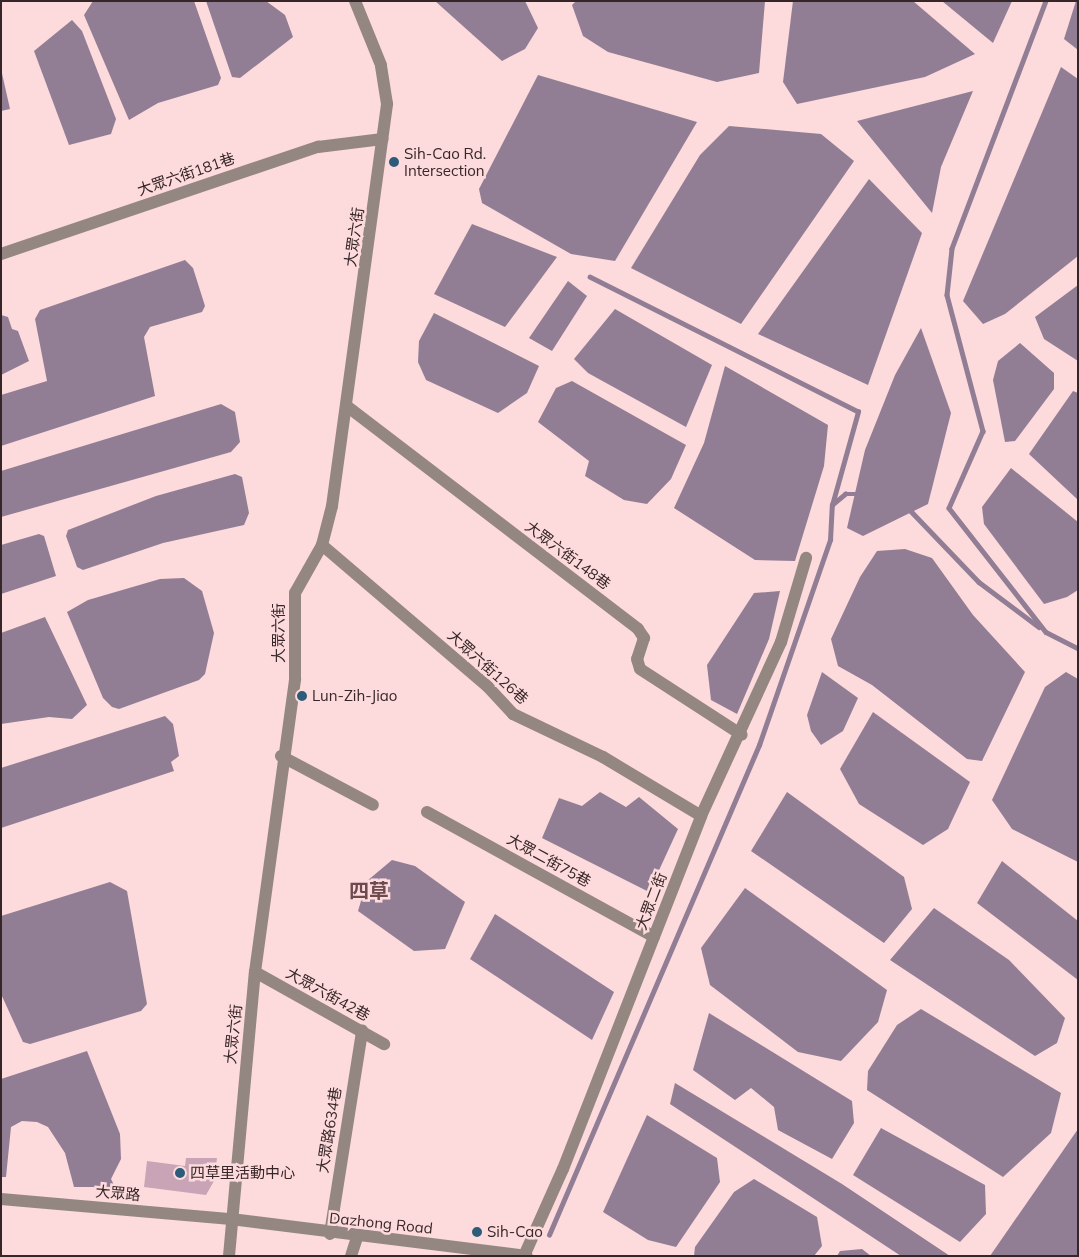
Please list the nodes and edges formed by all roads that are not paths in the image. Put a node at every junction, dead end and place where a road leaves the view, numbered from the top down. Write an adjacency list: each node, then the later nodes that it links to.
1 (355, 1): 2 (street, 大眾六街)
2 (383, 139): 3 (street, 大眾六街181巷); 4 (street, 大眾六街)
3 (1, 254)
4 (348, 407): 5 (street, 大眾六街); 7 (street, 大眾六街148巷)
5 (322, 545): 8 (street, 大眾六街); 11 (street, 大眾六街126巷)
6 (806, 558): 7 (street, 大眾二街)
7 (742, 735): 11 (street, 大眾二街)
8 (281, 756): 9 (street); 13 (street, 大眾六街)
9 (373, 805)
10 (428, 812): 12 (street, 大眾二街75巷)
11 (701, 816): 12 (street, 大眾二街)
12 (654, 937): 20 (street, 大眾二街)
13 (255, 972): 14 (street, 大眾六街42巷); 17 (street, 大眾六街)
14 (362, 1031): 15 (street, 大眾六街42巷); 18 (street, 大眾路634巷)
15 (384, 1044)
16 (1, 1199): 17 (street, 大眾路)
17 (231, 1219): 18 (street, Dazhong Road); 21 (street, 大眾六街)
18 (330, 1234): 19 (street, Dazhong Road)
19 (357, 1237): 20 (street, Dazhong Road); 22 (street)
20 (525, 1255)
21 (229, 1256)
22 (351, 1256)

